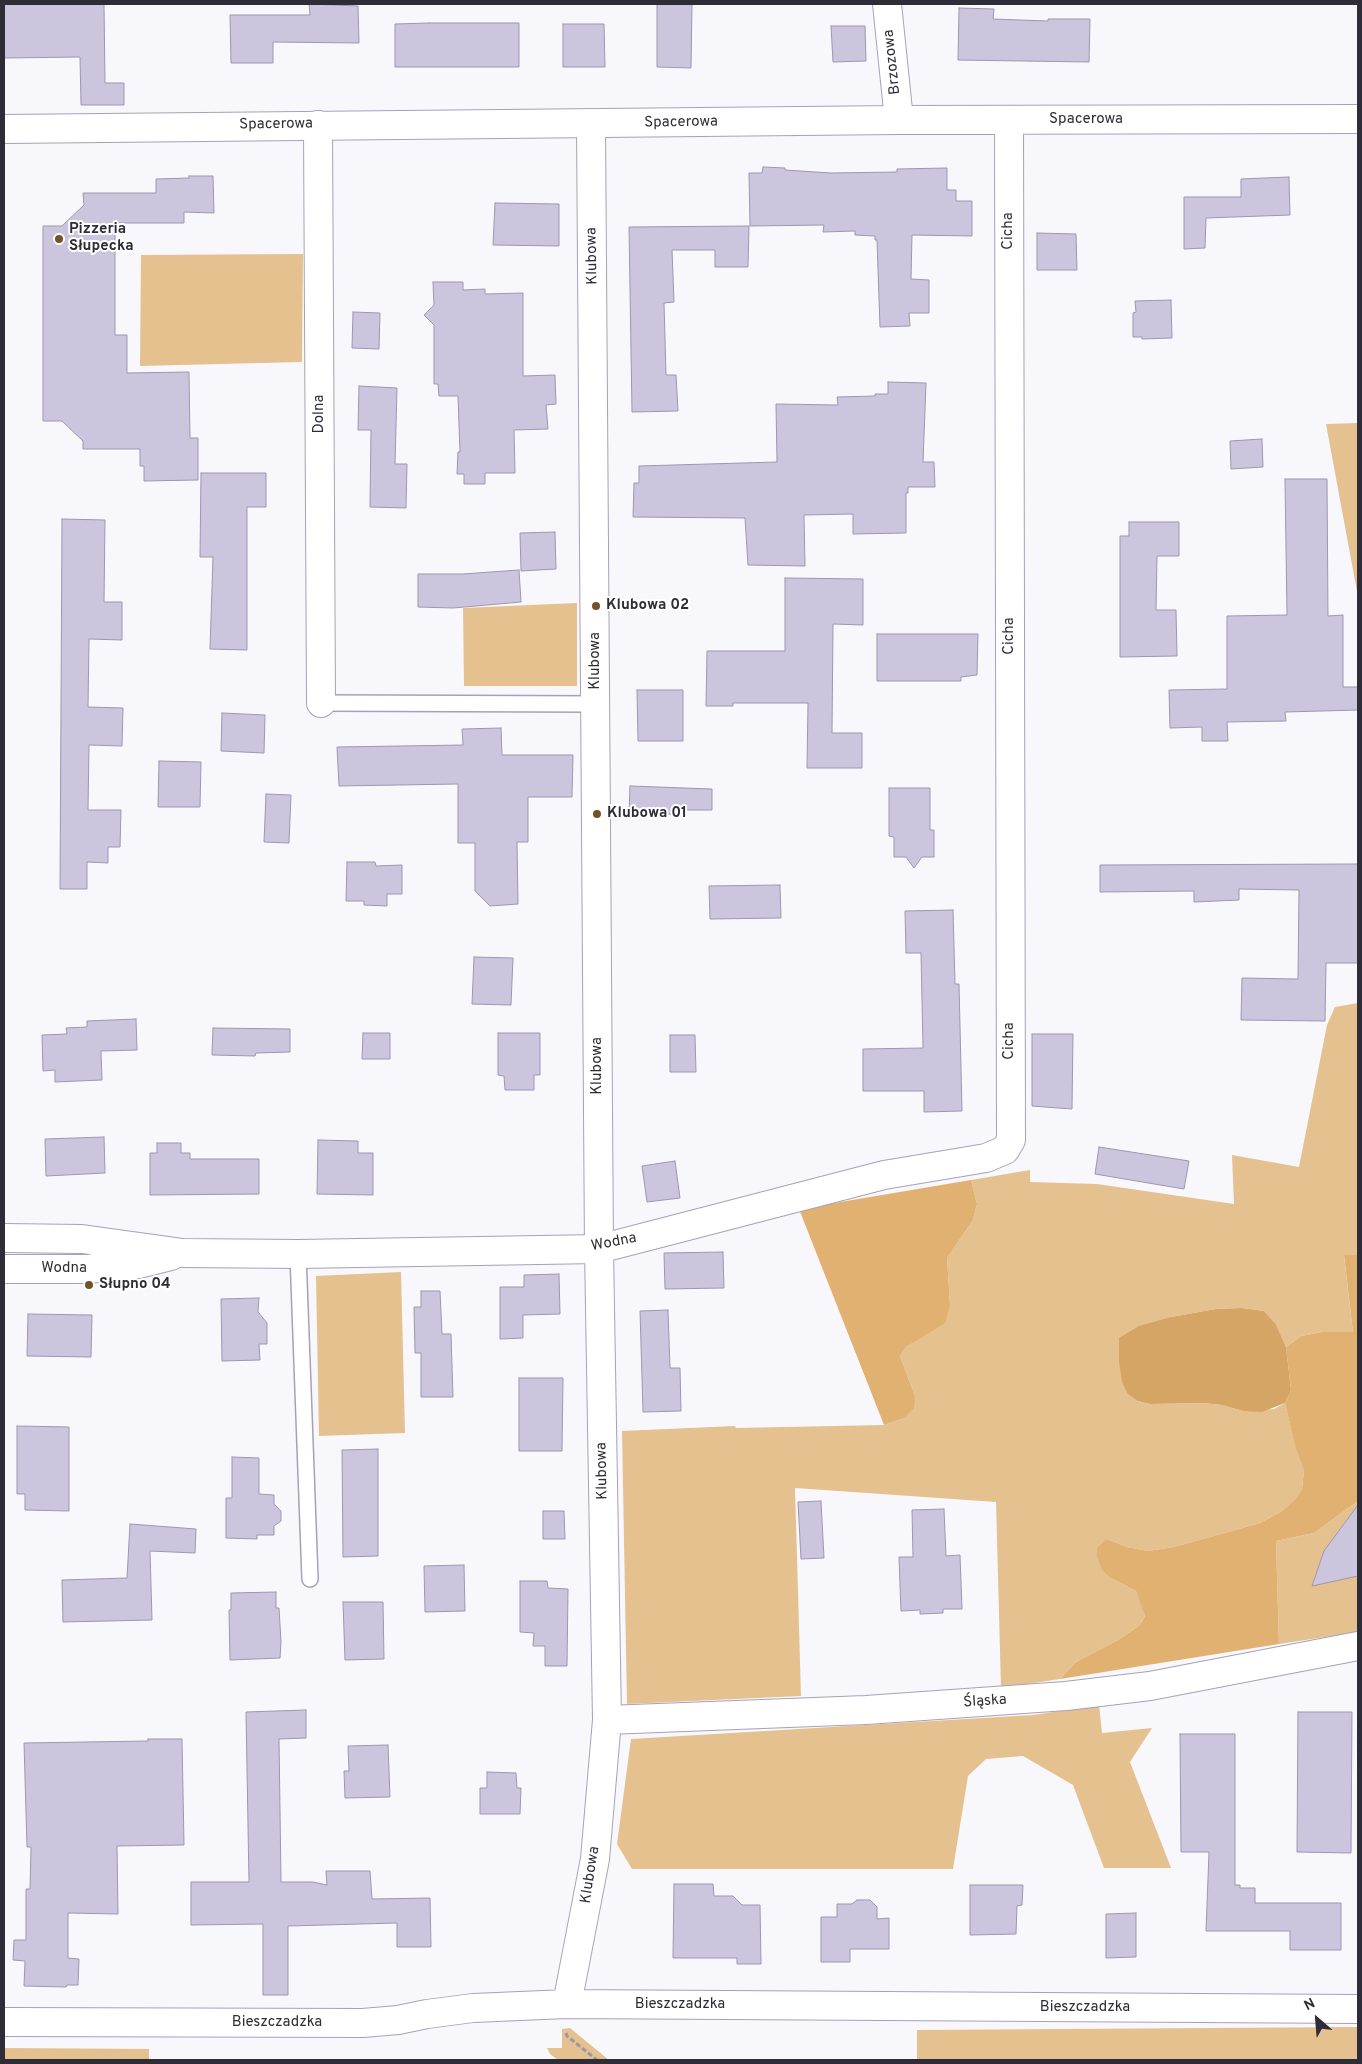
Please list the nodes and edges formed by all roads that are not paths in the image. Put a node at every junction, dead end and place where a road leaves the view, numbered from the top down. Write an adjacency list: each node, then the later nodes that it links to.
1 (887, 4): 3 (street, Brzozowa)
2 (1358, 118): 4 (street, Spacerowa)
3 (899, 120): 4 (street, Spacerowa); 5 (street, Spacerowa)
4 (1009, 120): 10 (street, Cicha)
5 (591, 124): 6 (street, Spacerowa); 9 (street, Klubowa)
6 (318, 125): 7 (street, Spacerowa); 8 (street, Dolna)
7 (4, 129)
8 (322, 703): 9 (lane)
9 (596, 704): 12 (street, Klubowa)
10 (1005, 1150): 12 (street, Wodna)
11 (4, 1238): 13 (street, Wodna)
12 (599, 1249): 14 (street, Wodna); 18 (street, Klubowa)
13 (183, 1254): 14 (street, Wodna); 15 (street, Wodna)
14 (298, 1254): 16 (lane)
15 (4, 1269)
16 (310, 1579)
17 (1358, 1646): 18 (street, Śląska)
18 (607, 1720): 19 (street, Klubowa)
19 (566, 2004): 20 (street, Bieszczadzka); 21 (street, Bieszczadzka)
20 (1358, 2009)
21 (4, 2022)

